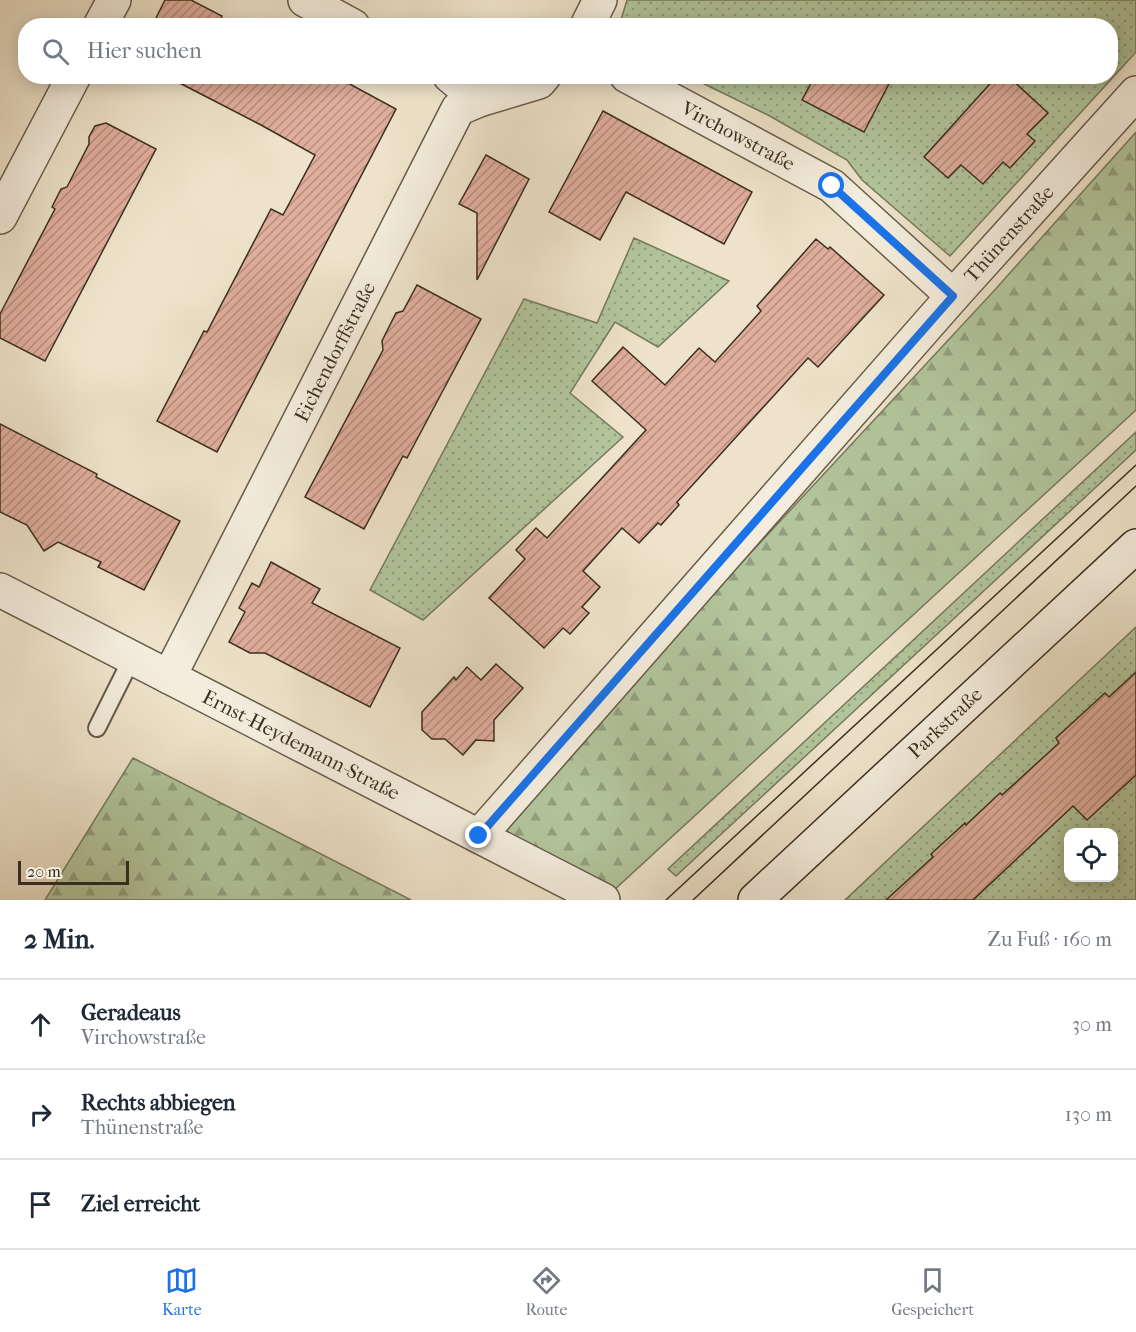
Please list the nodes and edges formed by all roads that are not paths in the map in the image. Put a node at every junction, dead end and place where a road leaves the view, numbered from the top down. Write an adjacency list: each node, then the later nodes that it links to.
1 (114, 0): 4 (street)
2 (305, 0): 5 (street)
3 (600, 0): 6 (street)
4 (104, 18)
5 (338, 18)
6 (590, 18)
7 (70, 84): 13 (street)
8 (460, 84): 12 (street)
9 (532, 84): 12 (street, Eichendorffstraße)
10 (642, 84): 14 (street, Virchowstraße)
11 (1136, 93): 14 (street, Thünenstraße)
12 (479, 99): 18 (street, Eichendorffstraße)
13 (0, 217)
14 (953, 296): 20 (street, Thünenstraße)
15 (1136, 546): 22 (street, Parkstraße)
16 (0, 590): 17 (street, Ernst-Heydemann-Straße)
17 (132, 658): 18 (street, Ernst-Heydemann-Straße); 19 (lane)
18 (169, 677): 20 (street, Ernst-Heydemann-Straße)
19 (97, 729)
20 (479, 836): 21 (street, Ernst-Heydemann-Straße)
21 (603, 900)
22 (755, 900)

